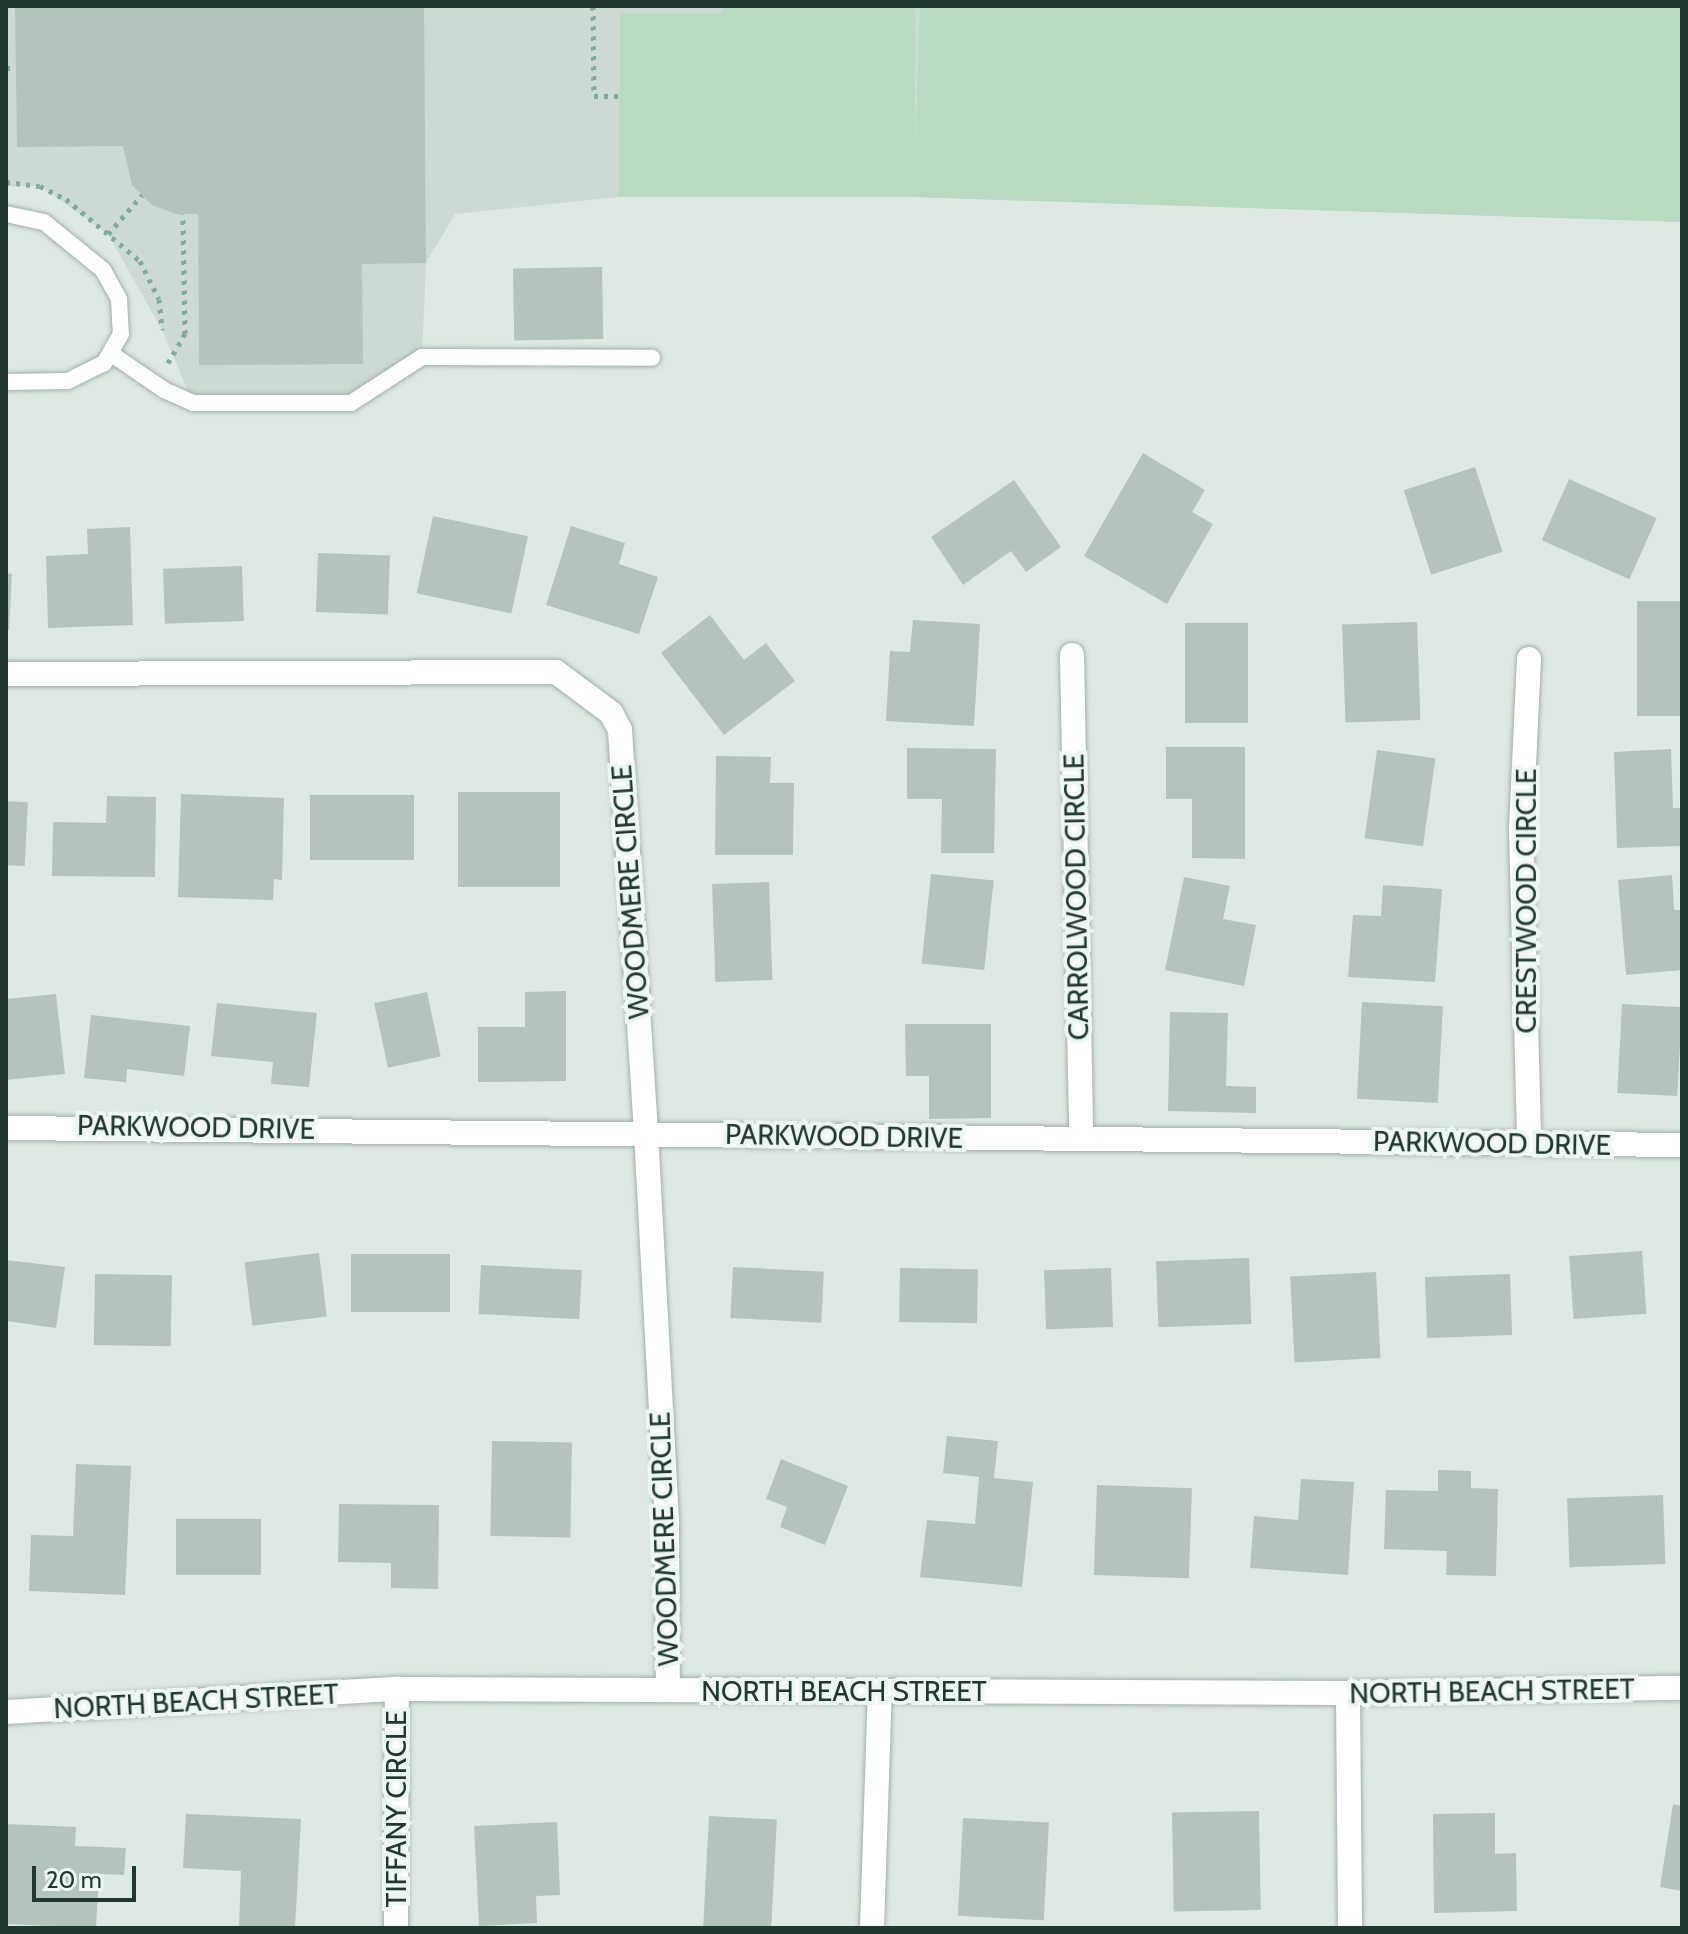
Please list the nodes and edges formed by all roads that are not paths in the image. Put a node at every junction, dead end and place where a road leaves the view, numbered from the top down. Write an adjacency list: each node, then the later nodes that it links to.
1 (6, 214): 2 (lane)
2 (110, 353): 3 (lane); 4 (lane)
3 (652, 358)
4 (6, 382)
5 (1072, 655): 10 (street, CARROLWOOD CIRCLE)
6 (1529, 659): 11 (street, CRESTWOOD CIRCLE)
7 (6, 674): 9 (street, WOODMERE CIRCLE)
8 (6, 1128): 9 (street, PARKWOOD DRIVE)
9 (646, 1133): 10 (street, PARKWOOD DRIVE); 15 (street, WOODMERE CIRCLE)
10 (1081, 1139): 11 (street, PARKWOOD DRIVE)
11 (1529, 1144): 12 (street, PARKWOOD DRIVE)
12 (1682, 1145)
13 (1682, 1688): 17 (street, NORTH BEACH STREET)
14 (397, 1689): 15 (street, NORTH BEACH STREET); 18 (street, NORTH BEACH STREET); 19 (street, TIFFANY CIRCLE)
15 (668, 1690): 16 (street, NORTH BEACH STREET)
16 (880, 1691): 17 (street, NORTH BEACH STREET); 20 (street)
17 (1348, 1693): 21 (street)
18 (6, 1712)
19 (396, 1928)
20 (872, 1928)
21 (1350, 1928)

